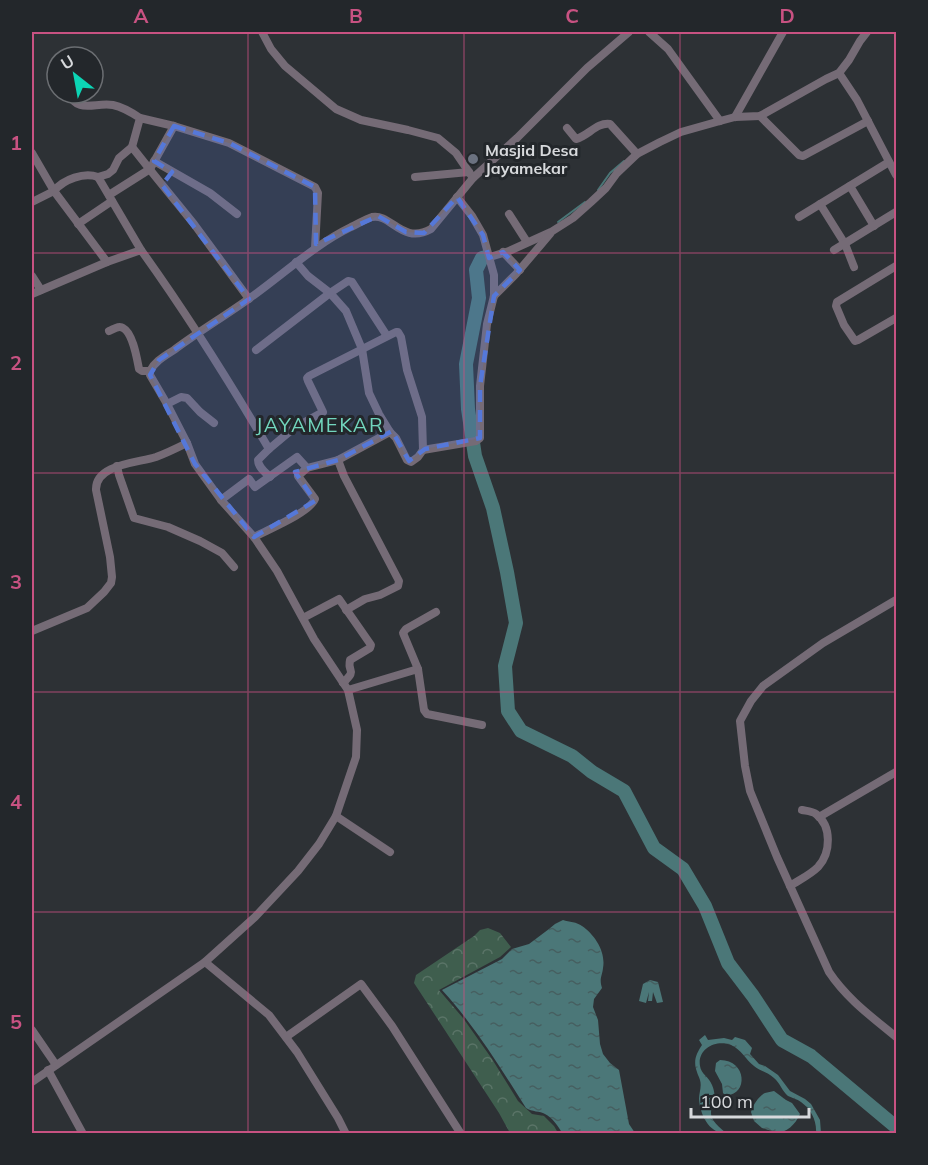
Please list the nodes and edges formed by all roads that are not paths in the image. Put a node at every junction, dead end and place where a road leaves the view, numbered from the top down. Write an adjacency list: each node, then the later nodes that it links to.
1 (262, 32): 21 (street)
2 (629, 32): 21 (street)
3 (649, 32): 11 (street)
4 (783, 32): 9 (street)
5 (867, 32): 6 (street)
6 (839, 73): 8 (street); 12 (street)
7 (105, 105): 10 (street)
8 (760, 116): 9 (street); 12 (street)
9 (735, 117): 11 (street)
10 (140, 118): 13 (street); 15 (street)
11 (720, 121): 17 (street)
12 (868, 121): 18 (street)
13 (174, 126): 19 (street); 41 (street)
14 (567, 128): 17 (street)
15 (132, 147): 19 (street); 23 (street)
16 (32, 153): 27 (street)
17 (637, 154): 38 (street)
18 (889, 162): 22 (street); 26 (street)
19 (152, 165): 20 (street); 25 (street); 29 (street)
20 (172, 172): 25 (street); 33 (street)
21 (471, 175): 24 (street); 28 (street)
22 (897, 175)
23 (98, 177): 27 (street); 29 (street)
24 (415, 177)
25 (162, 185): 56 (street)
26 (850, 186): 31 (street); 37 (street)
27 (54, 191): 30 (street); 36 (street)
28 (457, 197): 41 (street); 45 (street)
29 (111, 198): 36 (street); 42 (street)
30 (32, 202)
31 (820, 204): 35 (street); 40 (street)
32 (897, 212): 37 (street)
33 (237, 214)
34 (509, 214): 39 (street)
35 (799, 217)
36 (78, 224): 46 (street)
37 (874, 226): 40 (street)
38 (551, 232): 39 (street); 50 (street)
39 (527, 242): 44 (street)
40 (845, 243): 43 (street); 49 (street)
41 (315, 248): 47 (street)
42 (141, 250): 46 (street); 59 (street)
43 (834, 250)
44 (503, 252): 45 (street); 50 (street)
45 (490, 257): 55 (street)
46 (107, 262): 52 (street)
47 (296, 262): 53 (street); 56 (street)
48 (897, 266): 57 (street)
49 (854, 267)
50 (520, 270): 55 (street)
51 (32, 276): 52 (street)
52 (41, 290): 54 (street)
53 (330, 293): 60 (street); 61 (street); 62 (street)
54 (32, 294)
55 (494, 296): 69 (street)
56 (249, 299): 59 (street)
57 (897, 318)
58 (109, 331): 63 (street)
59 (198, 332): 63 (street); 68 (street)
60 (387, 336): 61 (street); 69 (street)
61 (362, 349): 66 (street); 68 (street)
62 (256, 350)
63 (150, 371): 64 (street)
64 (167, 404): 65 (street); 67 (street)
65 (214, 423)
66 (390, 432): 69 (street); 70 (street)
67 (187, 443): 71 (street); 74 (street)
68 (268, 449): 73 (street)
69 (423, 450)
70 (338, 460): 72 (street); 78 (street)
71 (117, 466): 76 (street); 81 (street)
72 (307, 468): 73 (street); 75 (street)
73 (270, 477): 74 (street)
74 (221, 500): 75 (street)
75 (254, 537): 80 (street)
76 (234, 567)
77 (897, 600): 90 (street)
78 (346, 610): 80 (street); 83 (street)
79 (436, 612): 82 (street)
80 (303, 618): 83 (street)
81 (32, 632)
82 (418, 669): 83 (street); 84 (street)
83 (345, 686): 87 (street)
84 (482, 724)
85 (897, 772): 88 (street)
86 (802, 810): 88 (street)
87 (336, 816): 89 (street); 91 (street)
88 (819, 817): 90 (street)
89 (390, 852)
90 (790, 886): 94 (street)
91 (205, 962): 93 (street); 95 (street)
92 (32, 1030): 95 (street)
93 (286, 1037): 99 (street); 100 (street)
94 (897, 1037)
95 (56, 1065): 96 (street)
96 (48, 1070): 97 (street); 98 (street)
97 (32, 1082)
98 (83, 1134)
99 (346, 1134)
100 (460, 1134)

